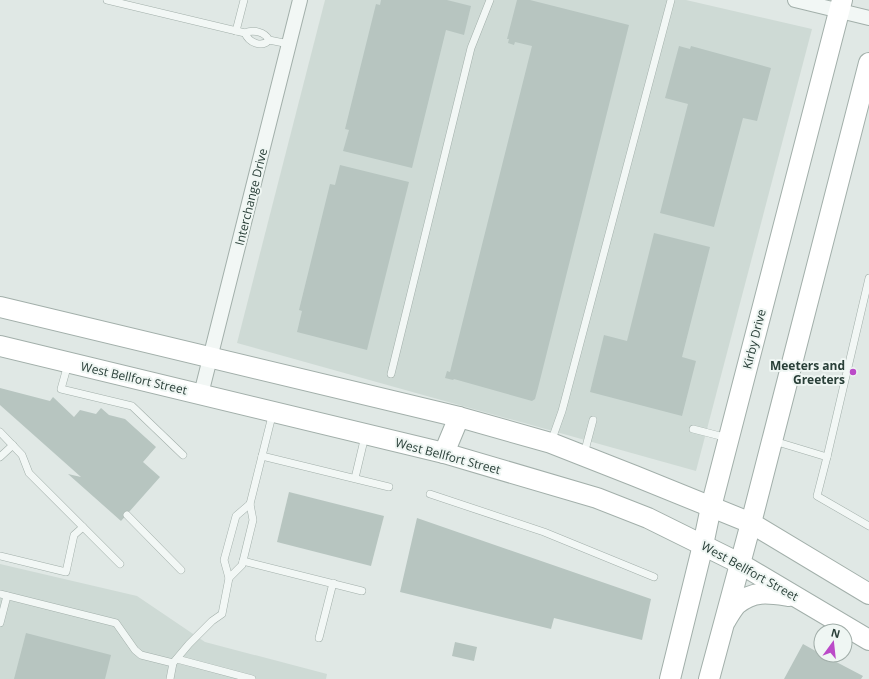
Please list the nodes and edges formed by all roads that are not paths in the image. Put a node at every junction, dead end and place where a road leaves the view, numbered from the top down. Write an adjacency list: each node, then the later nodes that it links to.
1 (107, 0): 9 (lane)
2 (244, 0): 9 (lane)
3 (300, 0): 12 (street, Interchange Drive)
4 (490, 0): 19 (lane)
5 (671, 0): 29 (lane)
6 (795, 0): 7 (street)
7 (841, 6): 8 (street); 27 (main road, Kirby Drive)
8 (869, 18)
9 (236, 31): 10 (lane)
10 (246, 34): 11 (lane); 11 (lane)
11 (269, 40): 12 (lane)
12 (289, 44): 17 (street, Interchange Drive)
13 (869, 63): 28 (main road)
14 (869, 278): 36 (lane)
15 (0, 307): 17 (main road)
16 (0, 346): 18 (main road, West Bellfort Street)
17 (210, 358): 20 (street, Interchange Drive); 22 (main road)
18 (68, 362): 20 (main road, West Bellfort Street); 32 (lane)
19 (391, 374)
20 (201, 394): 21 (main road, West Bellfort Street)
21 (273, 412): 26 (main road, West Bellfort Street); 33 (lane)
22 (459, 417): 29 (main road); 31 (main road)
23 (593, 420): 34 (lane)
24 (693, 429): 27 (lane)
25 (0, 432): 30 (lane)
26 (366, 434): 31 (main road, West Bellfort Street); 37 (lane)
27 (728, 438): 41 (main road, Kirby Drive)
28 (772, 441): 36 (lane); 43 (main road)
29 (551, 443): 34 (main road)
30 (13, 445): 35 (lane); 45 (lane)
31 (444, 453): 46 (main road, West Bellfort Street)
32 (184, 455)
33 (262, 456): 37 (lane); 40 (lane)
34 (583, 456): 41 (main road)
35 (0, 457)
36 (827, 457): 44 (lane)
37 (355, 478): 38 (lane)
38 (389, 487)
39 (430, 494): 52 (lane)
40 (250, 504): 48 (lane); 53 (lane)
41 (711, 507): 43 (main road); 46 (main road, Kirby Drive)
42 (127, 515): 51 (lane)
43 (751, 523): 49 (main road); 56 (main road)
44 (869, 526)
45 (83, 527): 47 (lane); 50 (lane)
46 (703, 545): 49 (main road, West Bellfort Street); 66 (main road, Kirby Drive)
47 (0, 556)
48 (243, 561): 53 (lane); 54 (lane)
49 (739, 563): 58 (main road, West Bellfort Street); 60 (main road)
50 (120, 564)
51 (181, 570)
52 (654, 577)
53 (229, 578): 63 (lane)
54 (333, 584): 55 (lane); 61 (lane)
55 (362, 591)
56 (869, 594)
57 (3, 595): 59 (lane); 63 (lane)
58 (798, 598): 60 (main road); 62 (main road, West Bellfort Street)
59 (0, 623)
60 (723, 625): 67 (main road)
61 (320, 638)
62 (869, 640)
63 (175, 661): 64 (lane); 65 (lane)
64 (170, 679)
65 (252, 679)
66 (670, 679)
67 (709, 679)

